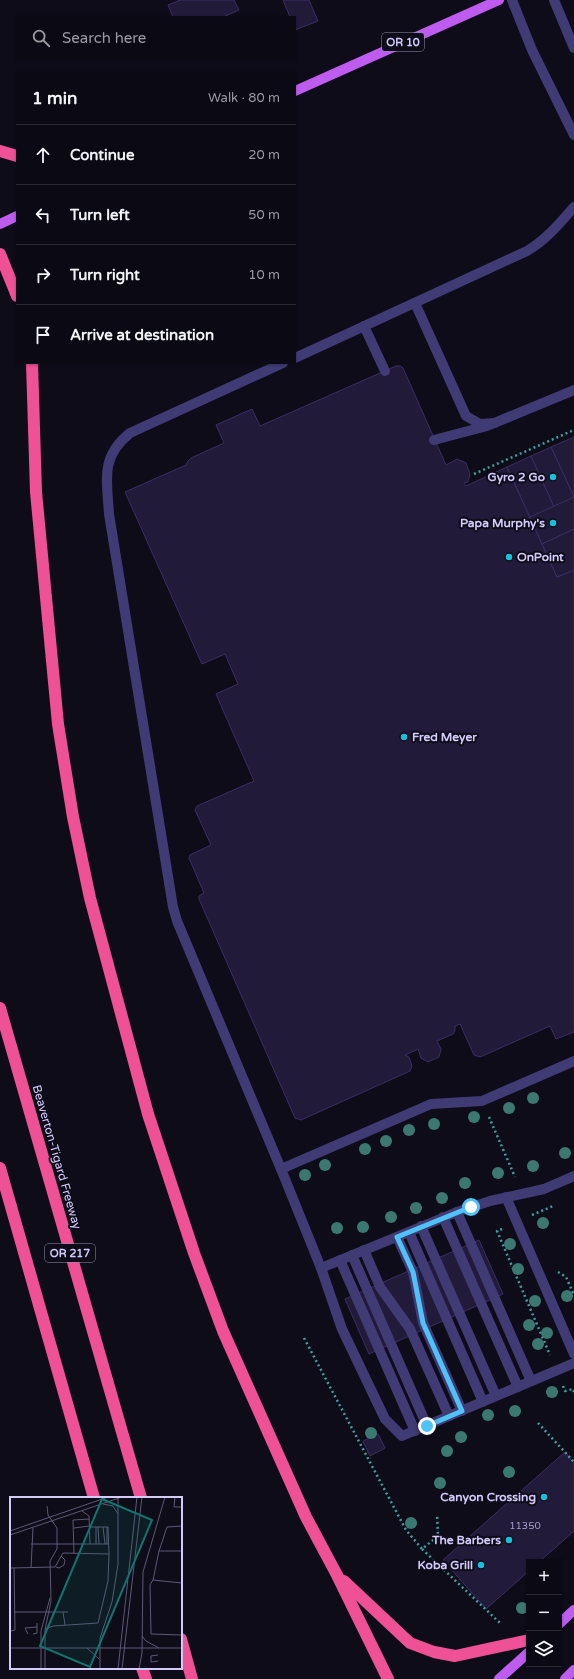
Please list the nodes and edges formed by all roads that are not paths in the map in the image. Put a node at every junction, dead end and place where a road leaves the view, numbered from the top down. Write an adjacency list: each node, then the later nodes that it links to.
1 (499, 0): 5 (main road, OR 10)
2 (512, 0): 6 (lane)
3 (554, 0): 4 (lane)
4 (574, 48)
5 (296, 90)
6 (574, 135)
7 (0, 150): 8 (highway)
8 (16, 156)
9 (574, 207): 14 (lane)
10 (16, 216): 11 (main road)
11 (0, 224)
12 (0, 254): 13 (highway)
13 (16, 294)
14 (416, 303): 15 (lane); 21 (lane)
15 (364, 326): 16 (lane); 19 (lane)
16 (296, 358)
17 (32, 364): 50 (highway)
18 (281, 364): 26 (lane)
19 (385, 371)
20 (574, 390): 21 (lane)
21 (495, 423): 22 (lane)
22 (434, 440)
23 (0, 1008): 49 (highway, Beaverton-Tigard Freeway / OR 217)
24 (574, 1061): 26 (lane)
25 (0, 1168): 48 (highway, OR 217)
26 (281, 1168): 37 (lane)
27 (574, 1176): 28 (lane)
28 (506, 1197): 29 (lane); 38 (lane)
29 (457, 1212): 30 (lane); 40 (lane)
30 (443, 1217): 31 (lane); 41 (lane)
31 (421, 1226): 32 (lane); 42 (lane)
32 (409, 1232): 33 (lane); 43 (lane)
33 (397, 1237): 34 (lane); 44 (lane)
34 (364, 1250): 35 (lane); 45 (lane)
35 (352, 1255): 36 (lane); 46 (lane)
36 (340, 1260): 37 (lane); 47 (lane)
37 (321, 1268): 47 (lane)
38 (574, 1354)
39 (574, 1363): 40 (lane)
40 (531, 1381): 41 (lane)
41 (518, 1387): 42 (lane)
42 (496, 1396): 43 (lane)
43 (483, 1402): 44 (lane)
44 (462, 1411): 45 (lane)
45 (449, 1416): 46 (lane)
46 (427, 1426): 47 (lane)
47 (415, 1431)
48 (94, 1497)
49 (140, 1497)
50 (337, 1575): 53 (highway); 60 (highway)
51 (574, 1610): 52 (main road)
52 (562, 1621)
53 (526, 1641)
54 (182, 1643): 59 (highway)
55 (526, 1655): 61 (main road)
56 (142, 1669): 58 (highway)
57 (574, 1670): 62 (main road)
58 (146, 1679)
59 (192, 1679)
60 (388, 1679)
61 (499, 1679)
62 (565, 1679)

